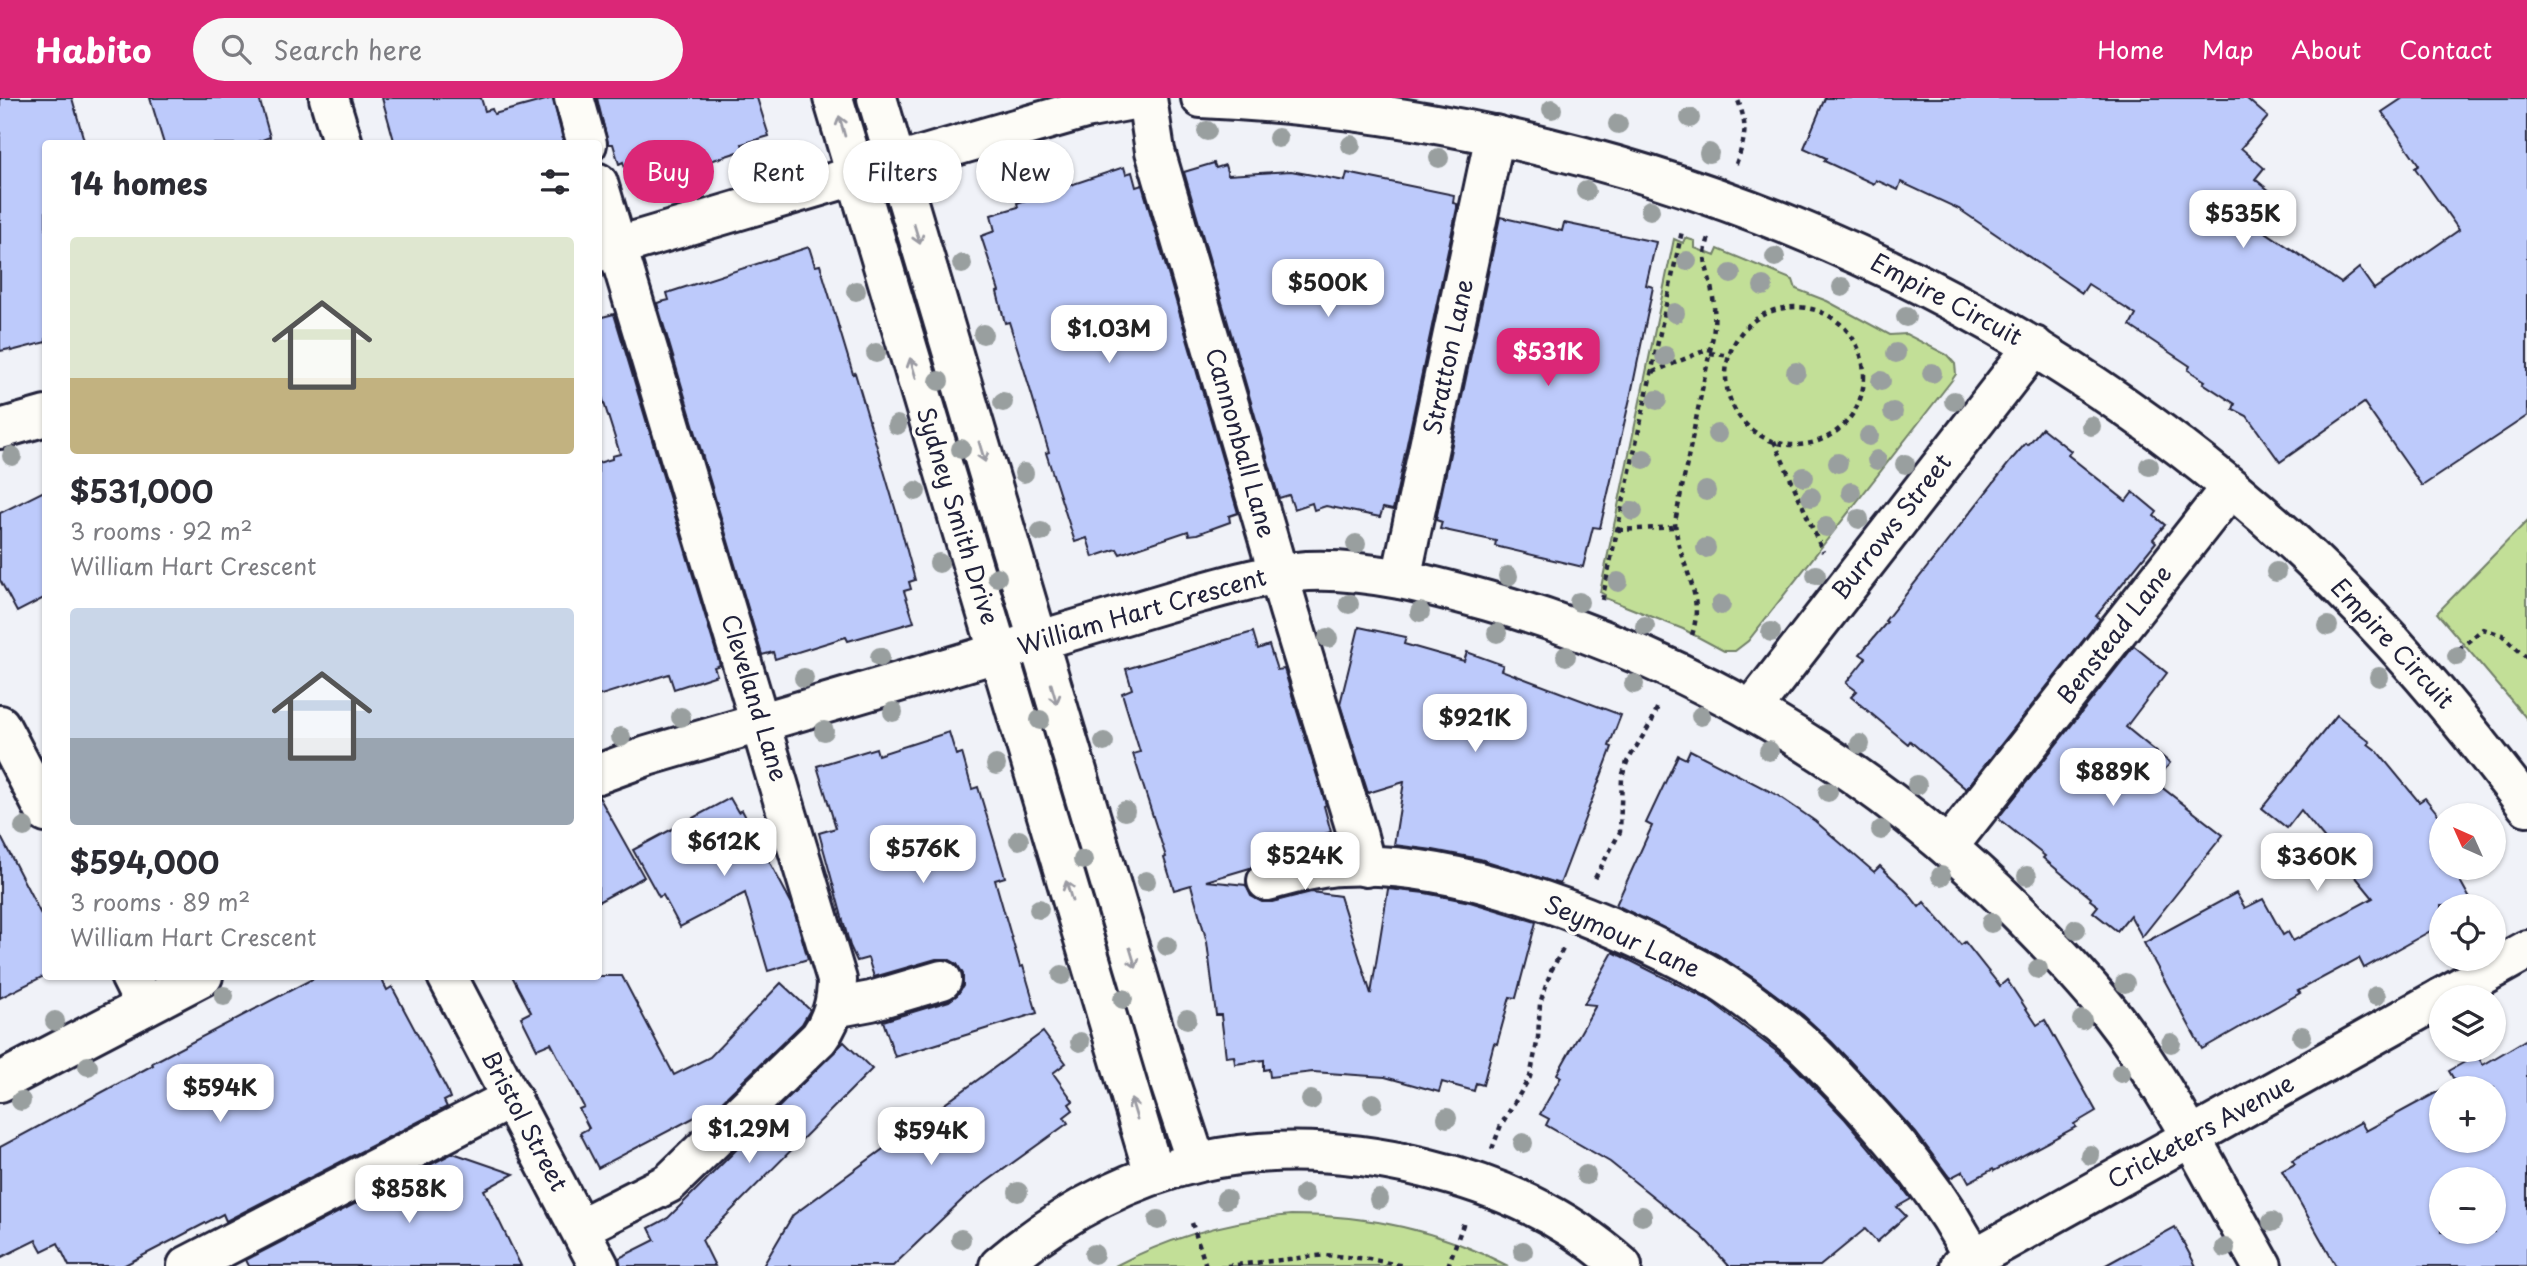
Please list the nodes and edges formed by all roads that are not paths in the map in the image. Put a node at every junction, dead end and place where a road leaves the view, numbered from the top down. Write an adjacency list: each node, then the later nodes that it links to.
1 (329, 98): 8 (street)
2 (574, 98): 9 (street)
3 (833, 98): 10 (street, Sydney Smith Drive, one-way to 3)
4 (877, 98): 11 (street, Sydney Smith Drive)
5 (1145, 98): 12 (street); 22 (street, Cannonball Lane)
6 (1201, 98): 7 (street, Empire Circuit)
7 (1495, 135): 18 (street, Empire Circuit); 23 (street, Stratton Lane)
8 (342, 140)
9 (586, 140)
10 (846, 140)
11 (890, 140)
12 (962, 144)
13 (843, 179): 17 (street)
14 (864, 203): 25 (street, Sydney Smith Drive, one-way to 14)
15 (909, 203): 24 (street, Sydney Smith Drive, one-way to 24)
16 (602, 210): 17 (street, Cleveland Lane)
17 (608, 250): 27 (street, Cleveland Lane)
18 (2034, 346): 21 (street, Empire Circuit); 26 (street, Burrows Street)
19 (42, 416): 20 (street)
20 (0, 429)
21 (2230, 488): 31 (street, Empire Circuit); 32 (street, Benstead Lane)
22 (1279, 574): 23 (street, William Hart Crescent); 24 (street, William Hart Crescent); 33 (street, Cannonball Lane)
23 (1401, 579): 26 (street, William Hart Crescent)
24 (1039, 640): 25 (street, William Hart Crescent); 46 (street, Sydney Smith Drive, one-way to 46)
25 (998, 652): 27 (street, William Hart Crescent); 47 (street, Sydney Smith Drive, one-way to 25)
26 (1752, 709): 32 (street, William Hart Crescent)
27 (762, 724): 29 (street, William Hart Crescent); 42 (street, Cleveland Lane)
28 (0, 725): 30 (street)
29 (602, 773)
30 (42, 805)
31 (2527, 806)
32 (1948, 847): 45 (street, William Hart Crescent)
33 (1366, 867): 34 (street, Seymour Lane); 49 (street, Seymour Lane)
34 (1267, 881)
35 (2527, 950): 39 (street, Cricketers Avenue)
36 (186, 980): 40 (street)
37 (449, 980): 44 (street, Bristol Street)
38 (942, 980): 42 (street)
39 (2464, 985)
40 (138, 991): 43 (street)
41 (2429, 1005): 45 (street, Cricketers Avenue)
42 (834, 1008): 48 (street, Cleveland Lane)
43 (0, 1082)
44 (512, 1098): 48 (street, Bristol Street); 50 (street)
45 (2190, 1138): 49 (street, Cricketers Avenue); 54 (street, William Hart Crescent)
46 (1196, 1162): 47 (street); 53 (street)
47 (1154, 1174): 52 (street)
48 (580, 1228): 51 (street, Bristol Street)
49 (1970, 1263)
50 (187, 1266)
51 (599, 1266)
52 (999, 1266)
53 (1622, 1266)
54 (2262, 1266)

